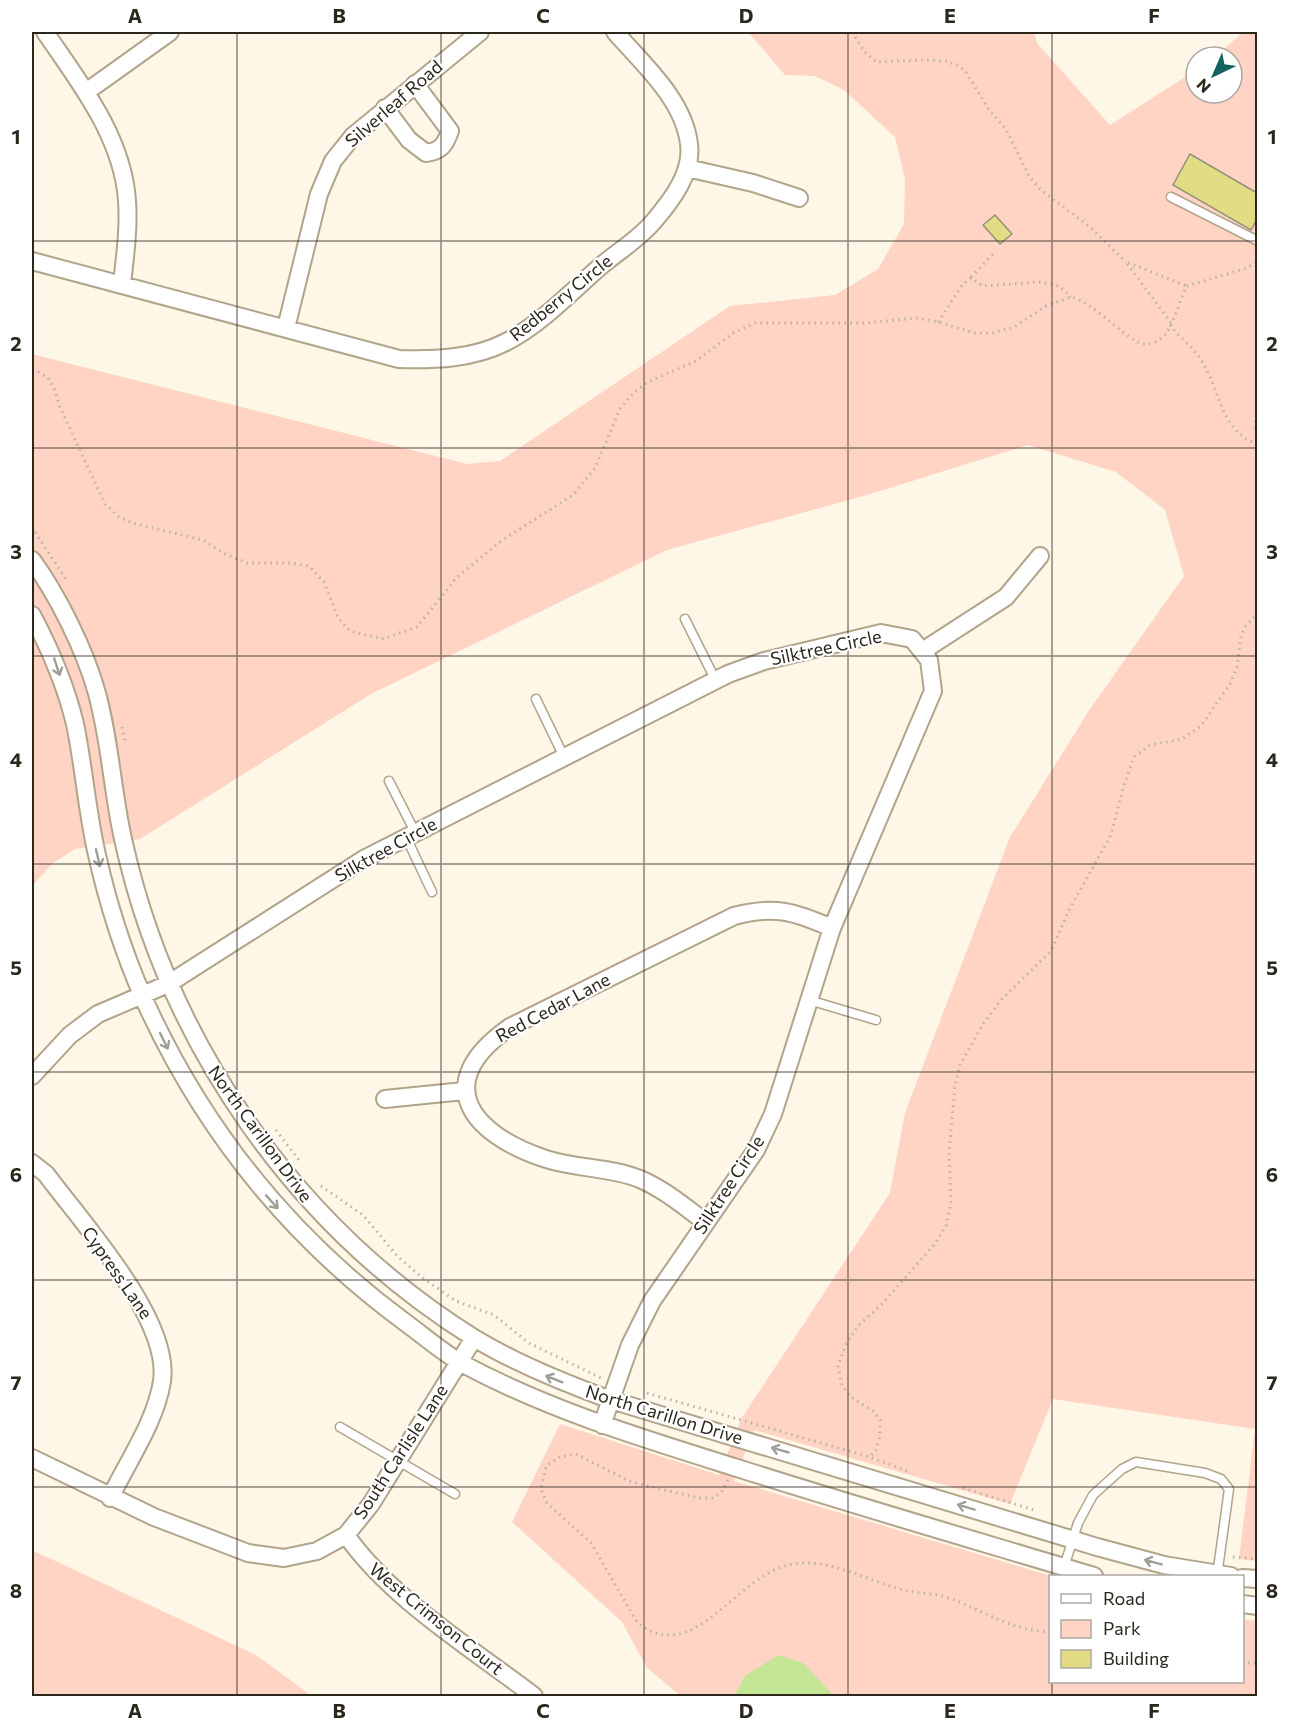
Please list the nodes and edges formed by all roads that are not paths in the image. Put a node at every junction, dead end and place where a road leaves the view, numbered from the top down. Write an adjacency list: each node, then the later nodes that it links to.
1 (45, 32): 6 (street)
2 (171, 32): 6 (street)
3 (480, 32): 5 (street, Silverleaf Road)
4 (615, 32): 8 (street, Redberry Circle)
5 (415, 84): 7 (street, Silverleaf Road); 7 (street)
6 (86, 92): 13 (street)
7 (386, 108): 14 (street, Silverleaf Road)
8 (687, 168): 10 (street); 14 (street, Redberry Circle)
9 (1171, 197): 11 (lane)
10 (799, 198)
11 (1257, 241)
12 (32, 261): 13 (street, Redberry Circle)
13 (122, 284): 14 (street, Redberry Circle)
14 (286, 328)
15 (1040, 556): 19 (street)
16 (32, 560): 27 (street, North Carillon Drive)
17 (32, 615): 28 (street, North Carillon Drive, one-way to 28)
18 (685, 619): 20 (lane)
19 (924, 650): 20 (street, Silktree Circle); 26 (street, Silktree Circle)
20 (716, 681): 22 (street, Silktree Circle)
21 (536, 699): 22 (lane)
22 (564, 757): 24 (street, Silktree Circle)
23 (389, 781): 24 (lane)
24 (411, 835): 25 (lane); 27 (street, Silktree Circle)
25 (432, 892)
26 (832, 928): 29 (street, Silktree Circle); 32 (street, Red Cedar Lane)
27 (168, 984): 28 (street, Silktree Circle); 36 (street, North Carillon Drive)
28 (142, 995): 31 (street, Silktree Circle); 37 (street, North Carillon Drive, one-way to 37)
29 (810, 1000): 30 (lane); 35 (street, Silktree Circle)
30 (876, 1020)
31 (32, 1076)
32 (464, 1091): 33 (street); 35 (street)
33 (385, 1099)
34 (32, 1163): 44 (street, Cypress Lane)
35 (705, 1222): 38 (street, Silktree Circle)
36 (474, 1338): 37 (street, South Carlisle Lane); 38 (street, North Carillon Drive, one-way to 36)
37 (459, 1362): 39 (street, North Carillon Drive); 42 (street, South Carlisle Lane)
38 (611, 1400): 39 (street, Silktree Circle); 46 (street, North Carillon Drive, one-way to 38)
39 (602, 1425): 47 (street, North Carillon Drive)
40 (340, 1427): 42 (lane)
41 (32, 1458): 44 (street, South Carlisle Lane)
42 (397, 1462): 43 (lane); 45 (street, South Carlisle Lane)
43 (455, 1494)
44 (110, 1498): 45 (street, South Carlisle Lane)
45 (346, 1535): 51 (street, West Crimson Court)
46 (1072, 1539): 47 (lane); 49 (street, North Carillon Drive, one-way to 46); 50 (lane)
47 (1064, 1567): 48 (street, North Carillon Drive)
48 (1091, 1575)
49 (1217, 1575)
50 (1222, 1575)
51 (534, 1696)

